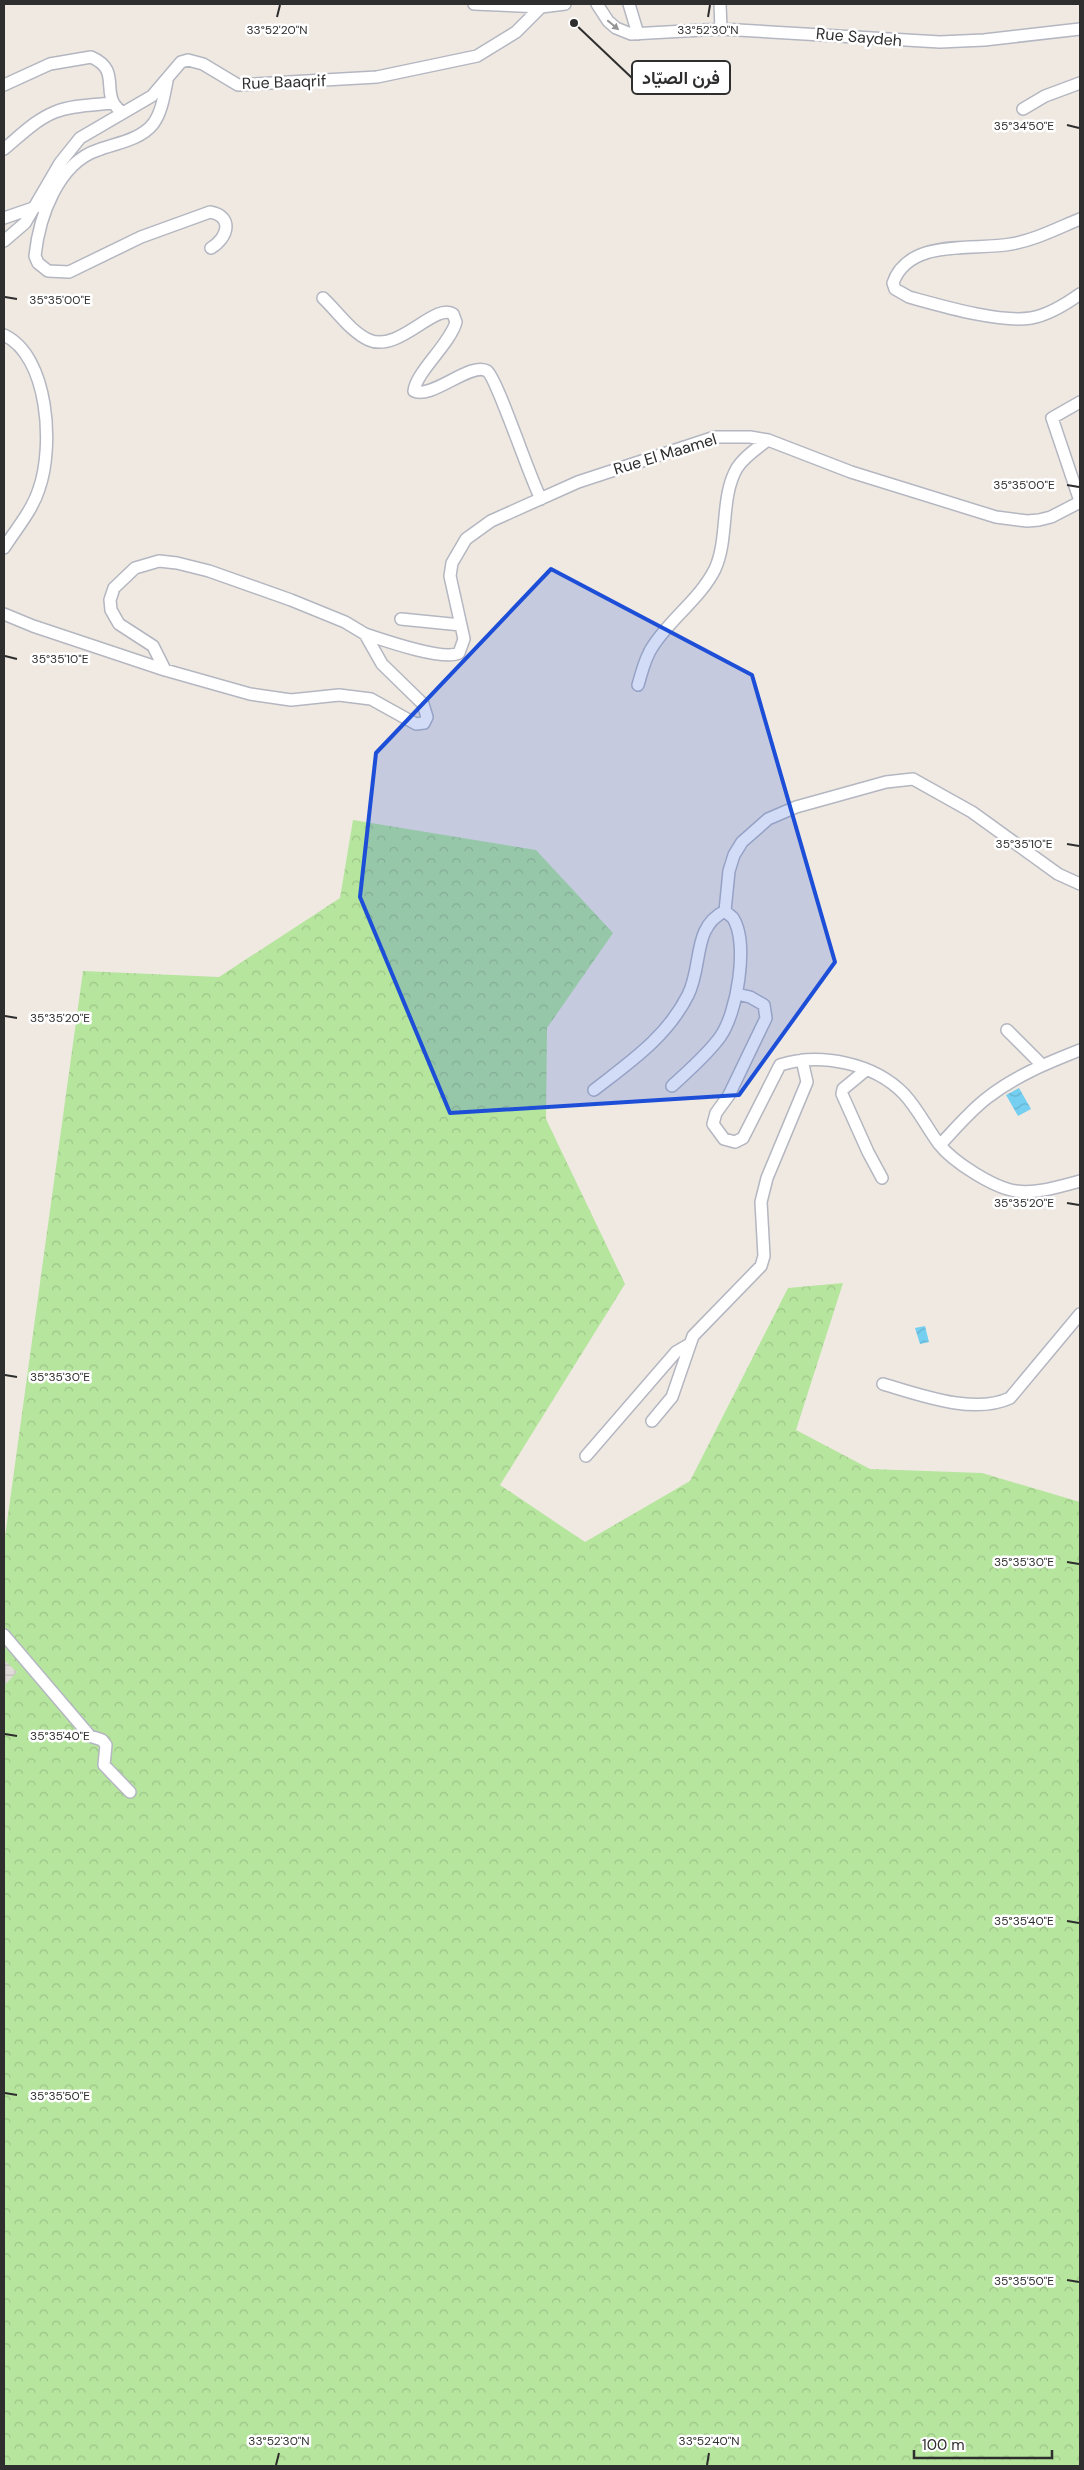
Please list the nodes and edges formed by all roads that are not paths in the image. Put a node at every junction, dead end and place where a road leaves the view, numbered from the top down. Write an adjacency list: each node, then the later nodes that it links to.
1 (474, 4): 6 (street)
2 (565, 4): 6 (street)
3 (597, 4): 9 (street, one-way to 9)
4 (629, 4): 9 (street)
5 (720, 4): 7 (street)
6 (545, 5): 10 (street, Rue Baaqrif)
7 (721, 29): 8 (street, Rue Saydeh); 9 (street, Rue Saydeh)
8 (1080, 29)
9 (638, 34)
10 (169, 74): 15 (street, Rue Baaqrif); 21 (street)
11 (1080, 83): 14 (street)
12 (4, 85): 13 (street)
13 (113, 102): 15 (street); 16 (street)
14 (1023, 109)
15 (122, 112): 17 (street, Rue Baaqrif)
16 (4, 149)
17 (36, 207): 18 (street); 20 (street, Rue Baaqrif)
18 (4, 218)
19 (1080, 219): 22 (street)
20 (4, 241)
21 (211, 248)
22 (1080, 294)
23 (323, 298): 27 (street)
24 (4, 335): 29 (street)
25 (1080, 402): 28 (street)
26 (768, 440): 27 (street, Rue El Maamel); 28 (street, Rue El Maamel); 35 (street)
27 (541, 499): 32 (street, Rue El Maamel)
28 (1080, 501)
29 (4, 548)
30 (4, 614): 34 (street)
31 (402, 619): 32 (street)
32 (461, 625): 33 (street, Rue El Maamel)
33 (365, 634): 34 (street); 34 (street)
34 (165, 670)
35 (638, 685)
36 (1080, 884): 37 (street)
37 (725, 911): 38 (street); 45 (street)
38 (737, 994): 41 (street); 44 (street)
39 (1007, 1030): 42 (street)
40 (1080, 1050): 42 (street)
41 (802, 1060): 43 (street); 50 (street)
42 (1042, 1065): 46 (street)
43 (866, 1070): 46 (street); 47 (street)
44 (672, 1086)
45 (594, 1090)
46 (940, 1145): 48 (street)
47 (882, 1178)
48 (1080, 1181)
49 (1080, 1314): 51 (street)
50 (688, 1345): 52 (street); 53 (street)
51 (883, 1384)
52 (652, 1421)
53 (586, 1456)
54 (4, 1635): 55 (street)
55 (130, 1792)

